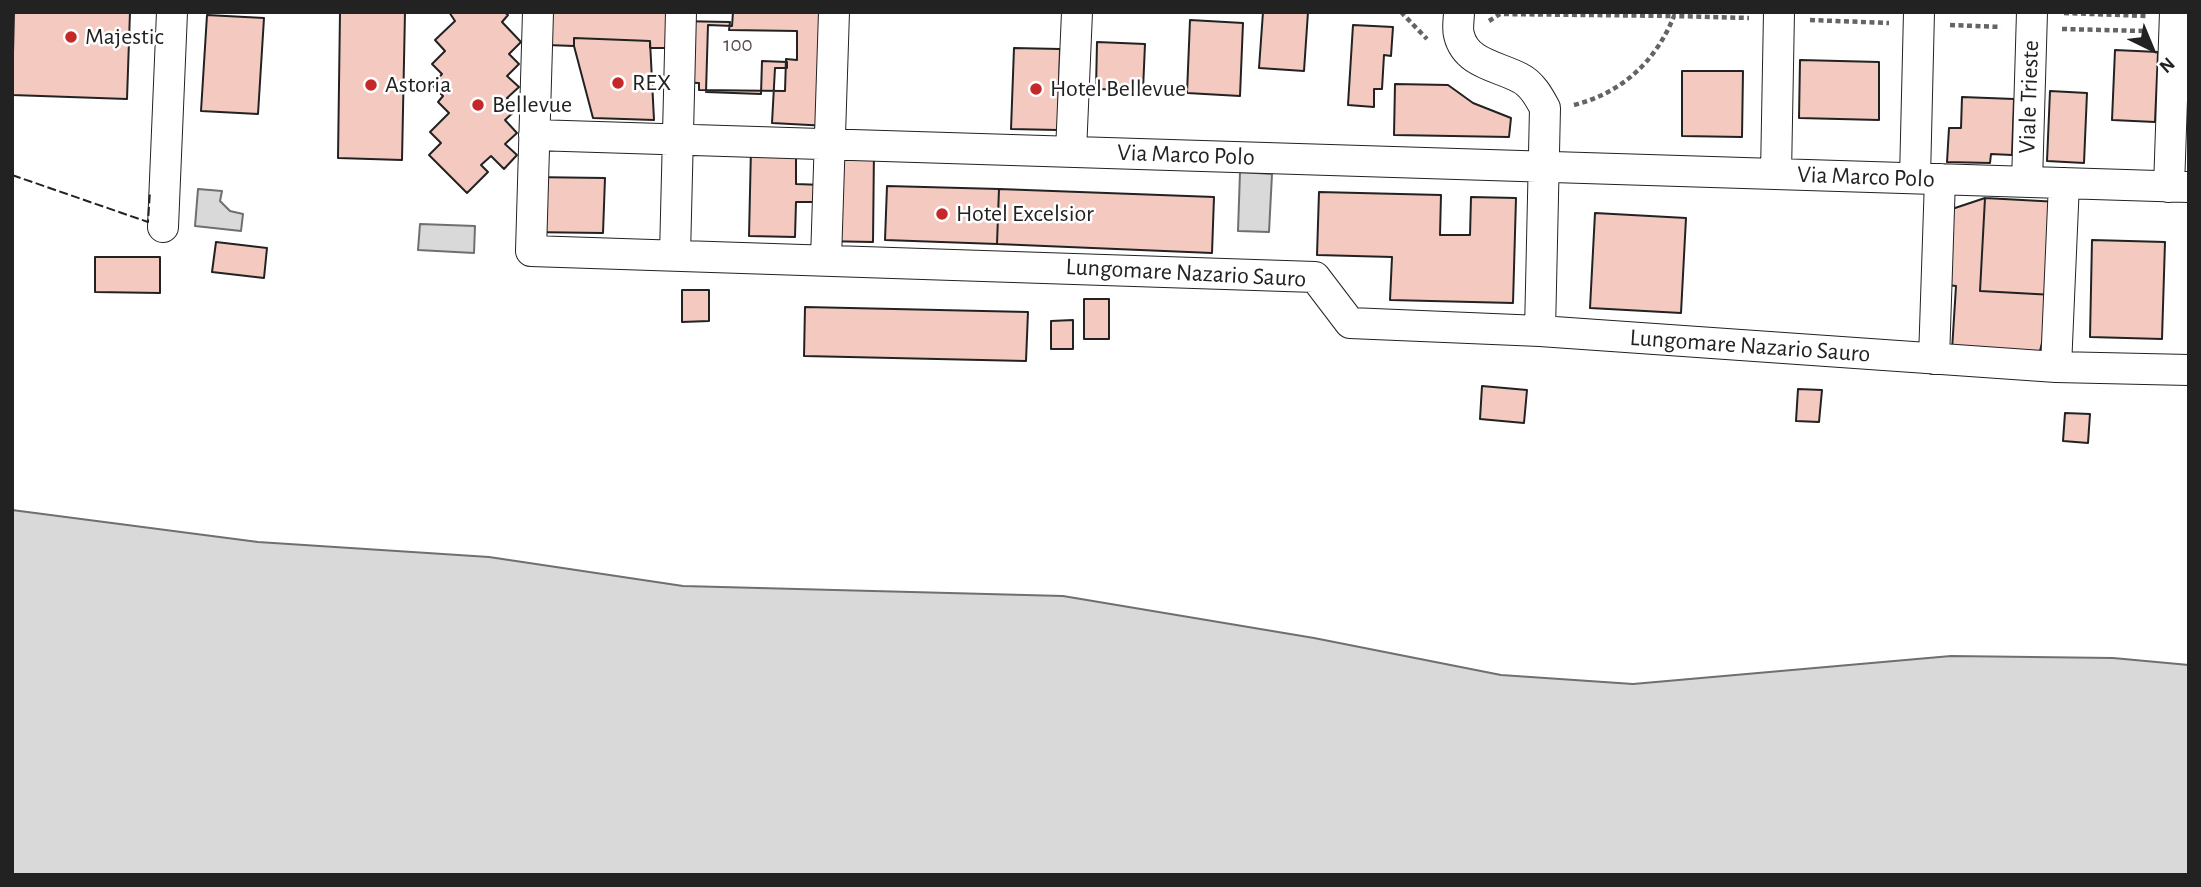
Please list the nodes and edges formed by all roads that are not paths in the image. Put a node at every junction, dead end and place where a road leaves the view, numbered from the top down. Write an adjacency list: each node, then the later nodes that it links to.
1 (172, 12): 21 (street)
2 (538, 12): 11 (street)
3 (681, 12): 12 (street)
4 (834, 12): 13 (street)
5 (1077, 12): 14 (street)
6 (1779, 12): 16 (street)
7 (1919, 12): 17 (street)
8 (2032, 12): 18 (street, Viale Trieste)
9 (2174, 15): 20 (street)
10 (1459, 23): 15 (street)
11 (534, 135): 12 (street, Via Marco Polo); 22 (street, Lungomare Nazario Sauro)
12 (678, 139): 13 (street, Via Marco Polo); 22 (street)
13 (830, 144): 14 (street, Via Marco Polo); 23 (street)
14 (1071, 152): 15 (street, Via Marco Polo)
15 (1543, 166): 16 (street, Via Marco Polo); 24 (street)
16 (1776, 174): 17 (street, Via Marco Polo)
17 (1928, 179): 18 (street, Via Marco Polo); 25 (street)
18 (2027, 182): 19 (street, Via Marco Polo)
19 (2064, 183): 20 (street, Via Marco Polo); 26 (street)
20 (2179, 187)
21 (163, 226)
22 (675, 255): 23 (street, Lungomare Nazario Sauro)
23 (826, 259): 24 (street, Lungomare Nazario Sauro)
24 (1539, 331): 25 (street, Lungomare Nazario Sauro)
25 (1934, 359): 26 (street, Lungomare Nazario Sauro)
26 (2056, 367): 27 (street, Lungomare Nazario Sauro)
27 (2189, 370)

